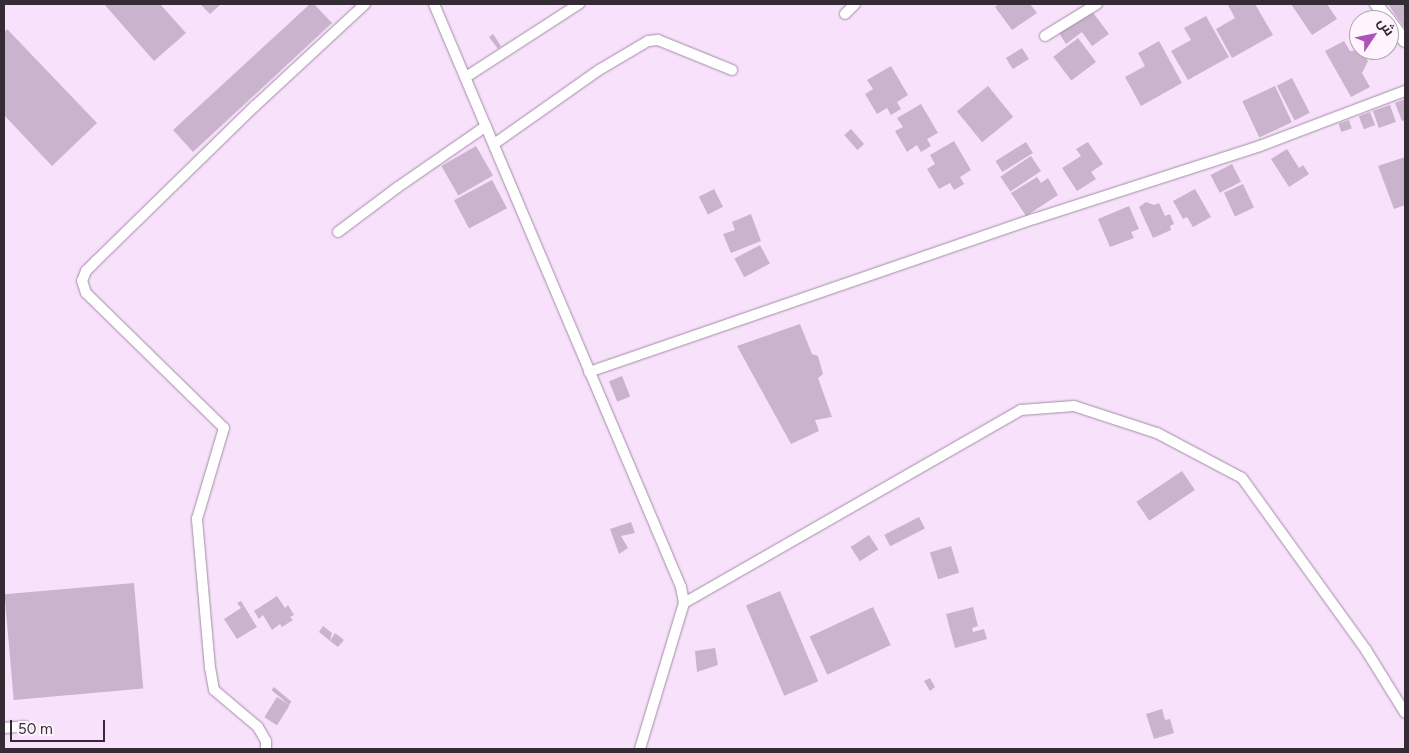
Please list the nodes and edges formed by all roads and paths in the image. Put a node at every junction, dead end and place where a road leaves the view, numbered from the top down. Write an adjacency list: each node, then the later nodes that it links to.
1 (365, 4): 19 (street)
2 (434, 4): 9 (street)
3 (578, 4): 9 (street)
4 (855, 4): 6 (street)
5 (1097, 4): 7 (street)
6 (845, 14)
7 (1045, 36)
8 (732, 70): 12 (street)
9 (466, 77): 11 (street)
10 (1405, 90): 14 (street)
11 (486, 126): 12 (street); 13 (street)
12 (494, 144): 14 (street)
13 (338, 232)
14 (590, 372): 15 (street)
15 (684, 603): 16 (street); 20 (street)
16 (1405, 713)
17 (25, 726): 18 (street)
18 (4, 728)
19 (266, 749)
20 (640, 749)

